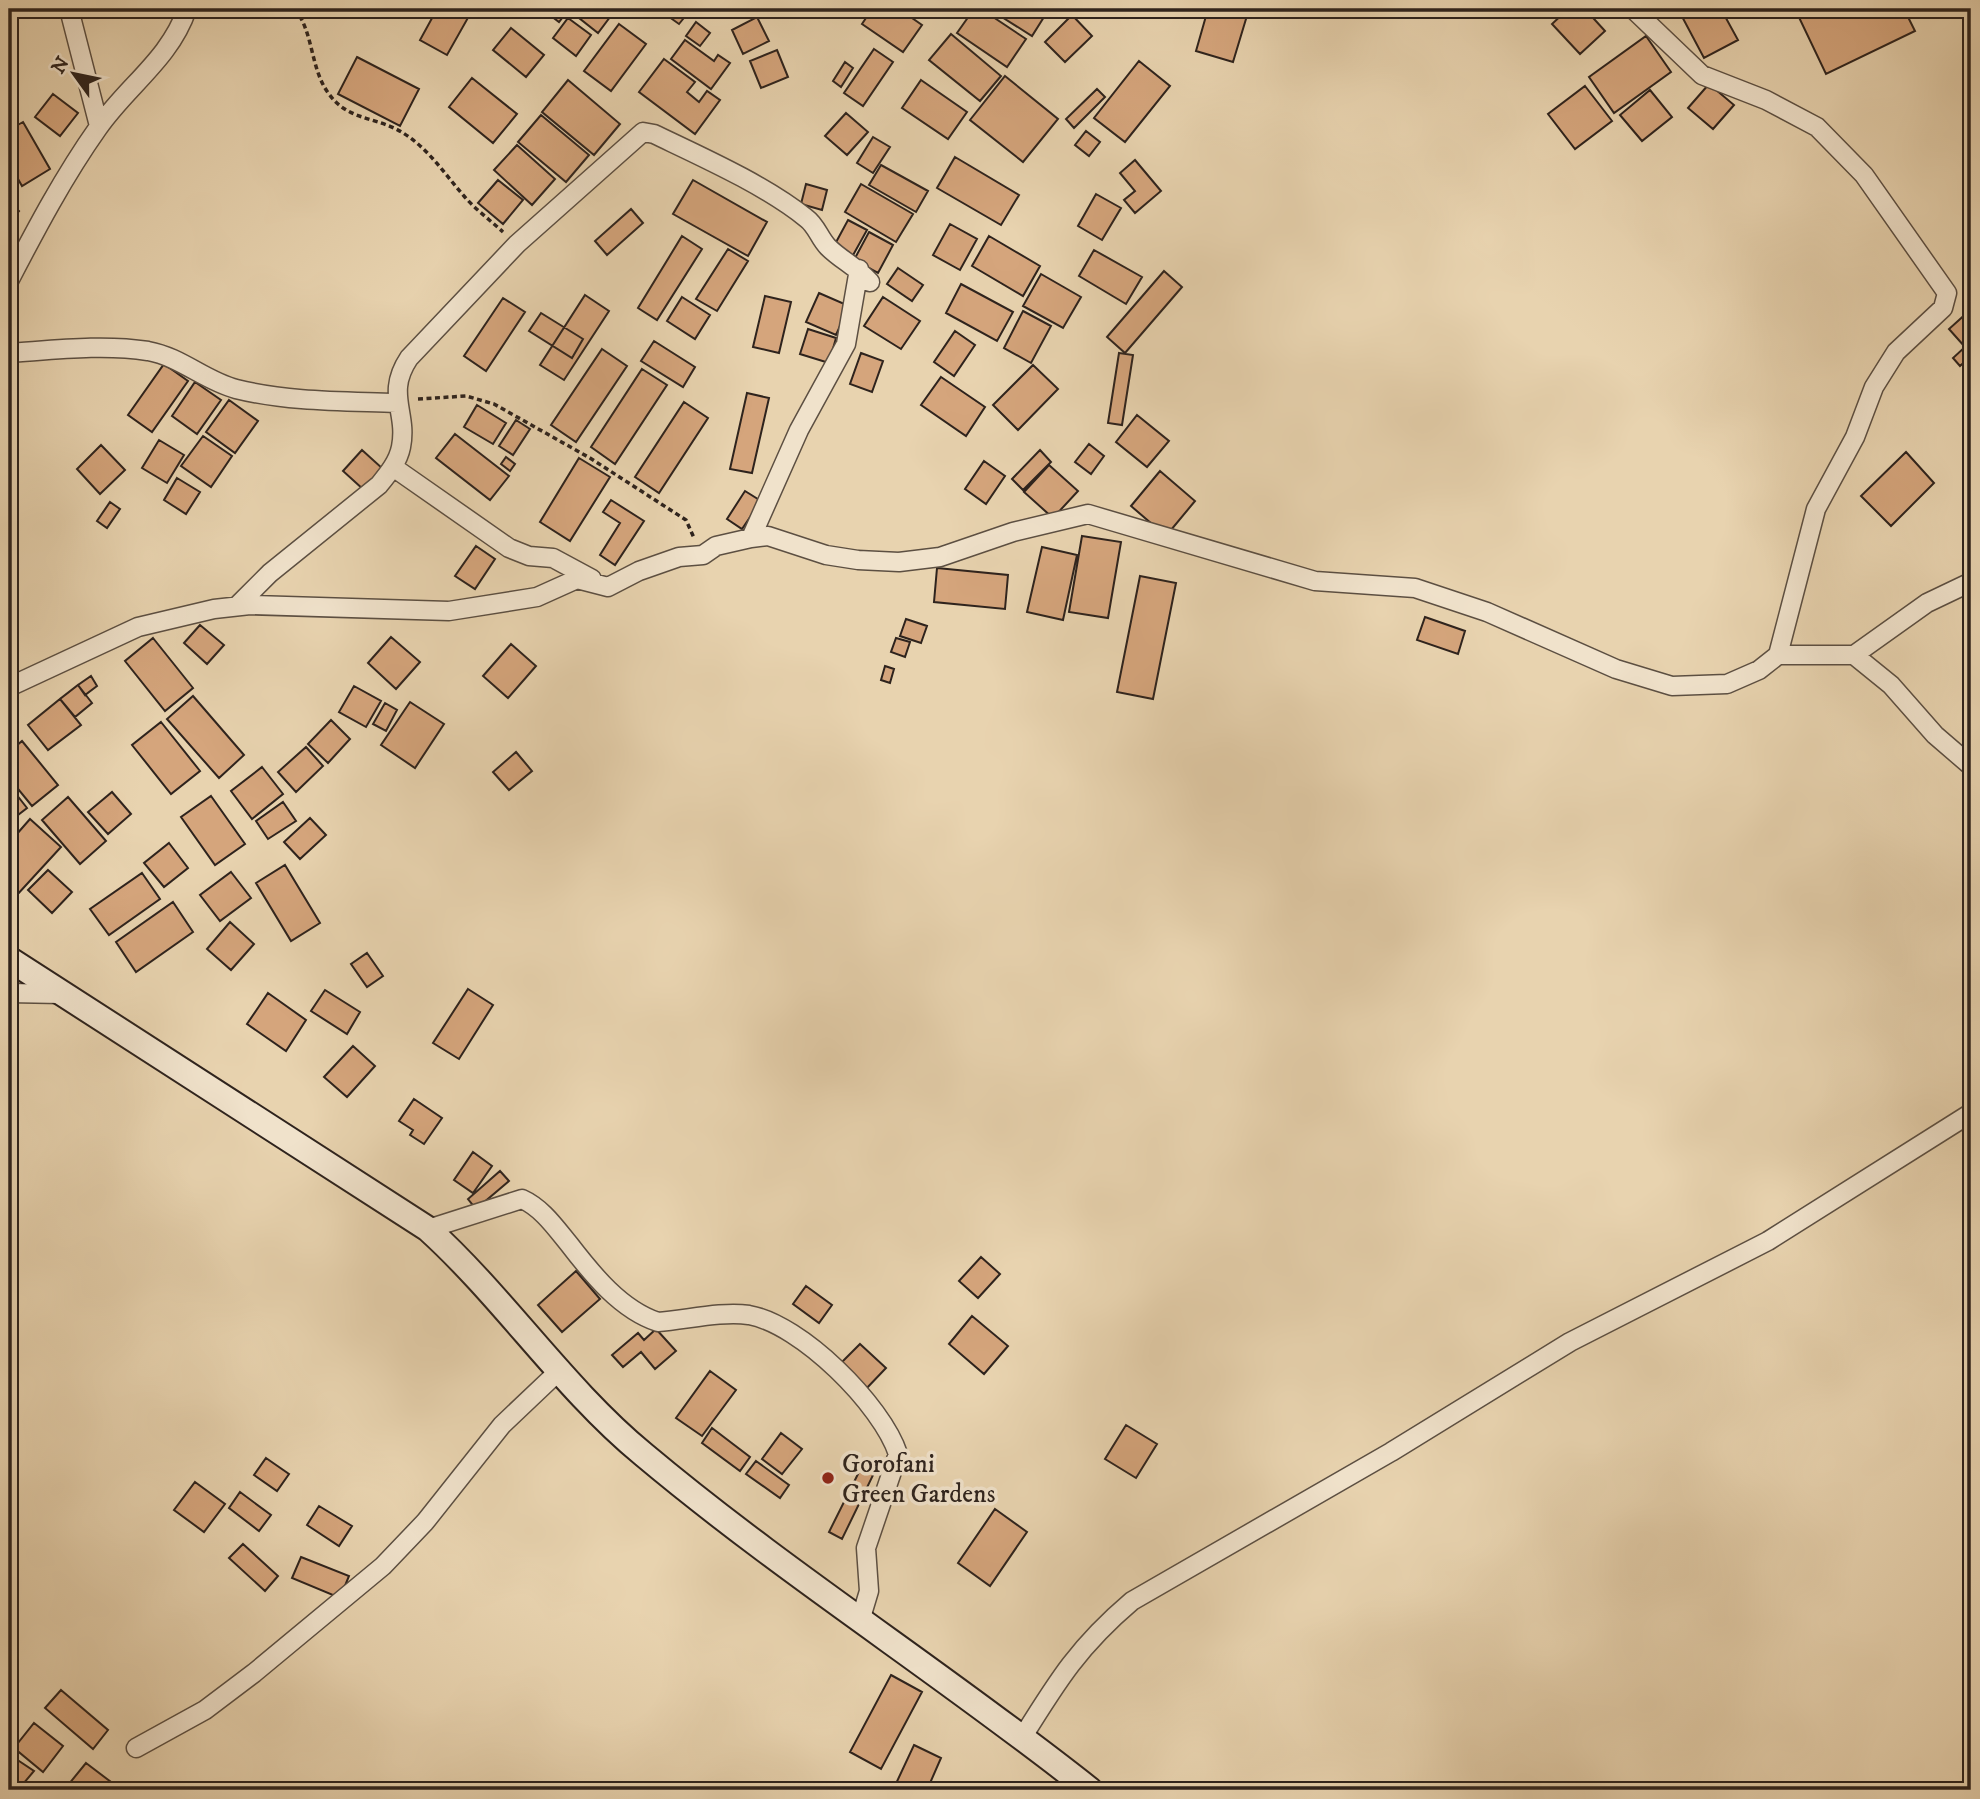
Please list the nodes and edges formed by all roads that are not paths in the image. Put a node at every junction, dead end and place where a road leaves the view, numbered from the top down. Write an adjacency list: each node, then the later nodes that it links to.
1 (69, 9): 4 (street)
2 (187, 9): 4 (street)
3 (1633, 9): 13 (street)
4 (99, 126): 5 (street)
5 (9, 281)
6 (9, 353): 7 (street)
7 (396, 403): 8 (street); 9 (street)
8 (393, 467): 11 (street); 12 (street)
9 (753, 532): 11 (street); 13 (street)
10 (1971, 582): 14 (street)
11 (608, 587): 12 (street)
12 (237, 606): 15 (street)
13 (1778, 655): 14 (street)
14 (1854, 655): 16 (street)
15 (9, 687)
16 (1971, 766)
17 (9, 959): 19 (street)
18 (9, 993): 19 (street)
19 (61, 994): 21 (street)
20 (1971, 1112): 24 (street)
21 (428, 1229): 22 (street); 23 (street)
22 (561, 1369): 23 (street); 25 (street)
23 (860, 1621): 24 (street)
24 (1022, 1738): 26 (street)
25 (136, 1748)
26 (1090, 1790)

